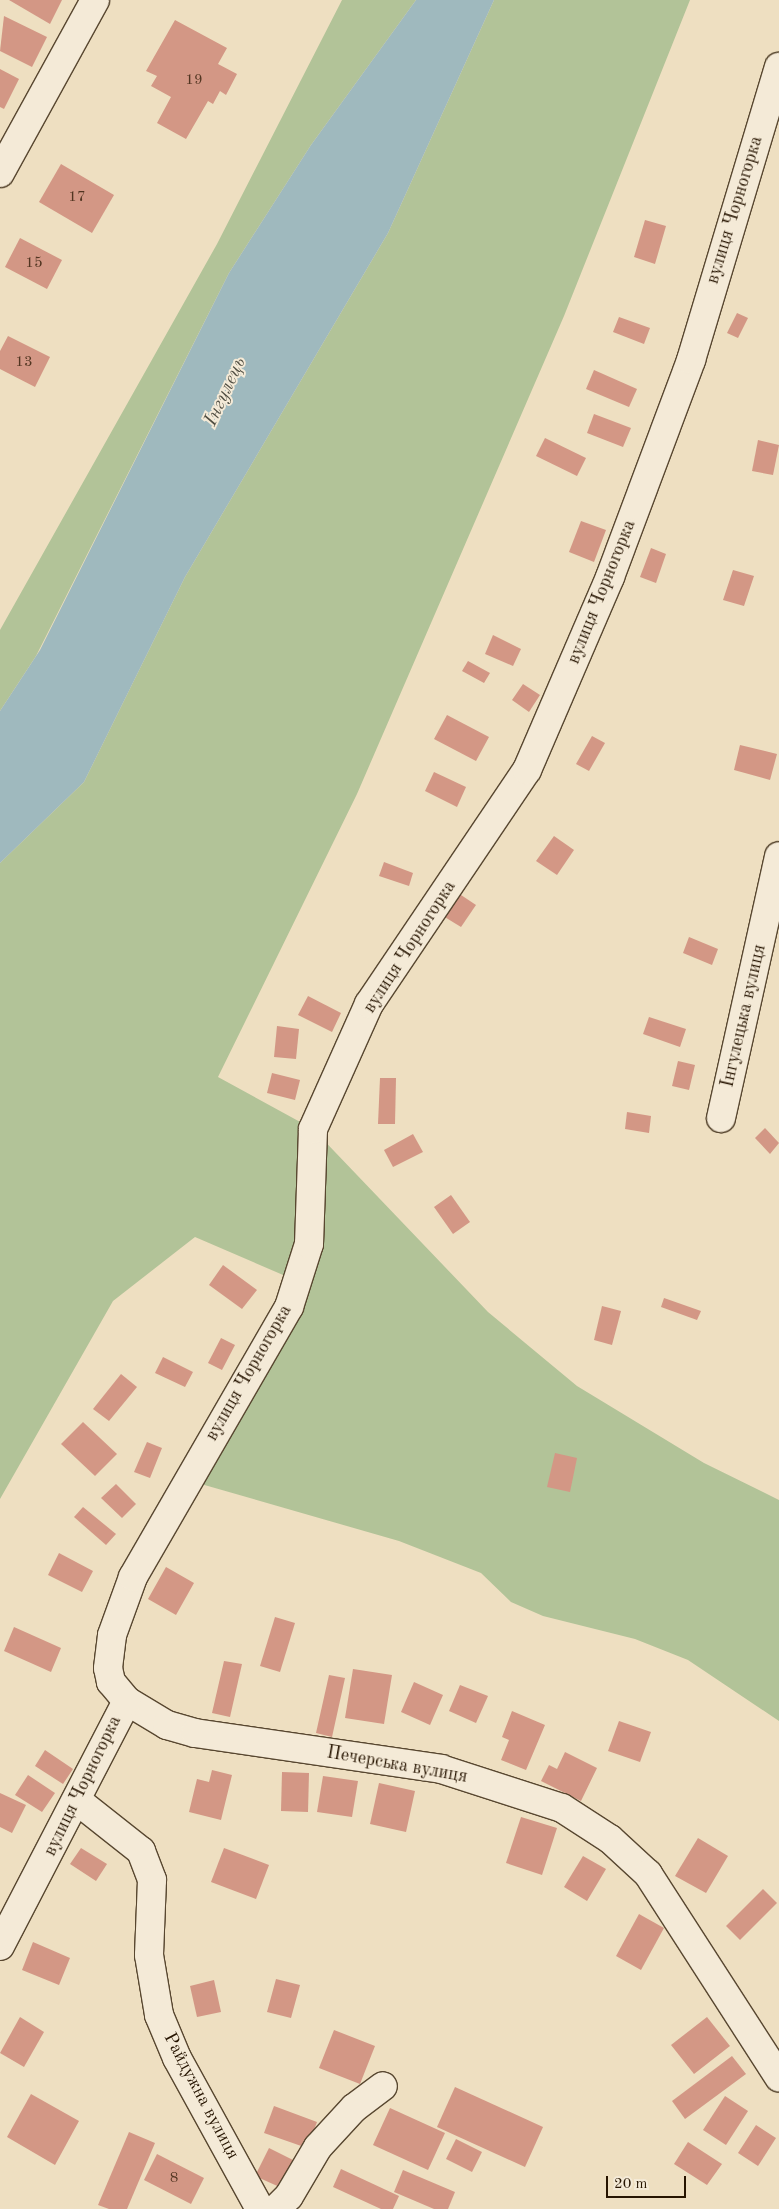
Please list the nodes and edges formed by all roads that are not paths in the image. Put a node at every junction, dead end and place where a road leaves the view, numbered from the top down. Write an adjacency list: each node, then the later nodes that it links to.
1 (95, 0): 3 (street)
2 (779, 66): 7 (street, вулиця Чорногорка)
3 (0, 173)
4 (779, 856): 5 (street, Інгулецька вулиця)
5 (774, 906): 6 (street, Інгулецька вулиця)
6 (721, 1118)
7 (127, 1701): 8 (street, вулиця Чорногорка); 10 (street, Печерська вулиця)
8 (79, 1802): 9 (street, вулиця Чорногорка); 12 (street, Райдужна вулиця)
9 (0, 1946)
10 (779, 2077)
11 (383, 2086): 13 (street)
12 (260, 2209)
13 (276, 2209)

